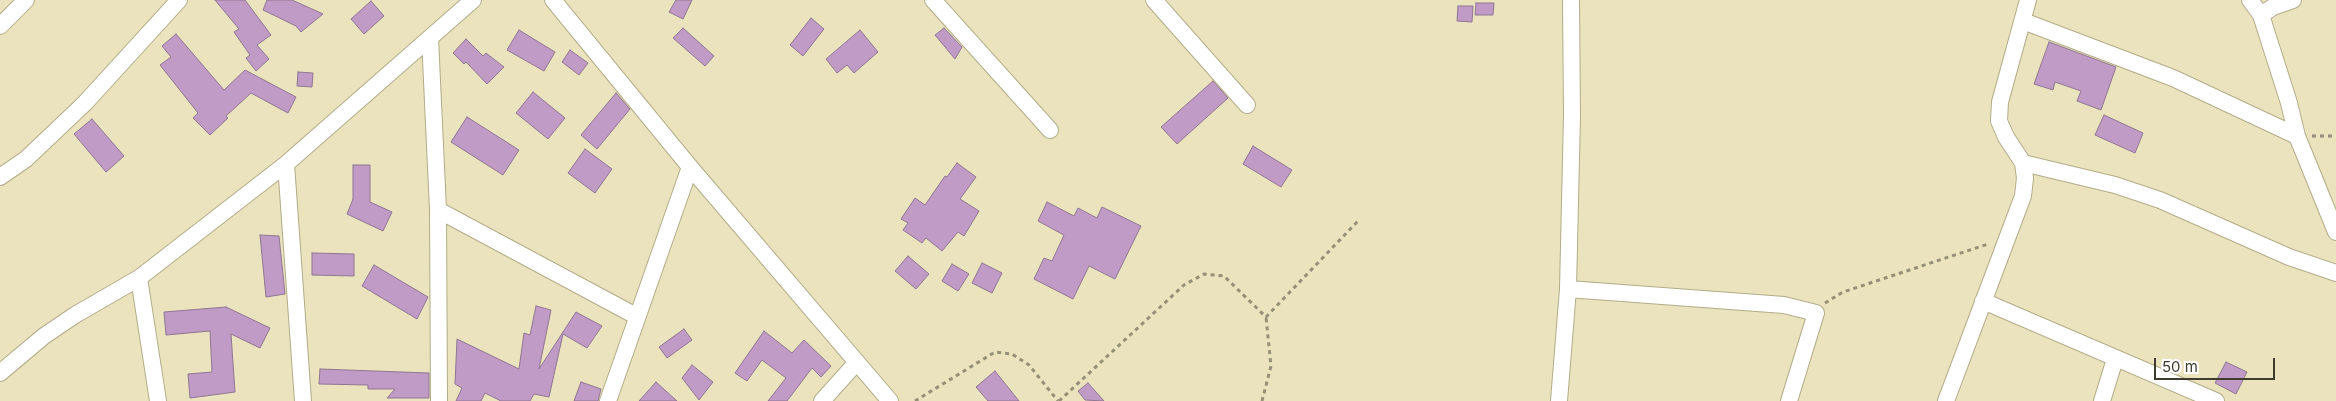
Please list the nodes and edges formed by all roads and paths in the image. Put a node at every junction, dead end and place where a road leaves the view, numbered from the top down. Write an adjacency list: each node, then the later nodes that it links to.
1 (26, 0): 13 (street)
2 (179, 0): 22 (street)
3 (473, 0): 14 (street)
4 (552, 0): 21 (street)
5 (933, 0): 16 (street)
6 (1154, 0): 15 (street)
7 (1571, 0): 29 (street)
8 (2028, 0): 12 (street)
9 (2250, 0): 11 (street)
10 (2293, 0): 11 (street)
11 (2261, 15): 17 (street)
12 (2022, 21): 17 (street); 19 (street)
13 (0, 26)
14 (430, 38): 20 (street); 23 (street)
15 (1247, 105)
16 (1050, 130)
17 (2297, 136): 18 (path); 25 (street)
18 (2336, 136)
19 (2022, 163): 26 (street); 27 (street)
20 (286, 164): 28 (street); 38 (street)
21 (690, 167): 32 (street); 35 (street)
22 (0, 177)
23 (438, 210): 32 (street); 39 (street)
24 (1358, 221): 33 (path)
25 (2336, 232)
26 (2008, 236): 30 (street); 31 (path)
27 (2336, 273)
28 (140, 278): 36 (street); 37 (street)
29 (1568, 290): 31 (street); 46 (street)
30 (1983, 301): 34 (street); 48 (street)
31 (1816, 312): 47 (street)
32 (636, 316): 40 (street)
33 (1266, 317): 44 (path); 45 (path)
34 (2115, 359): 49 (street); 50 (street)
35 (857, 362): 41 (street); 42 (street)
36 (0, 373)
37 (158, 401)
38 (303, 401)
39 (439, 401)
40 (608, 401)
41 (822, 401)
42 (890, 401)
43 (915, 401): 44 (path)
44 (1058, 401)
45 (1262, 401)
46 (1559, 401)
47 (1789, 401)
48 (1946, 401)
49 (2102, 401)
50 (2216, 401)

